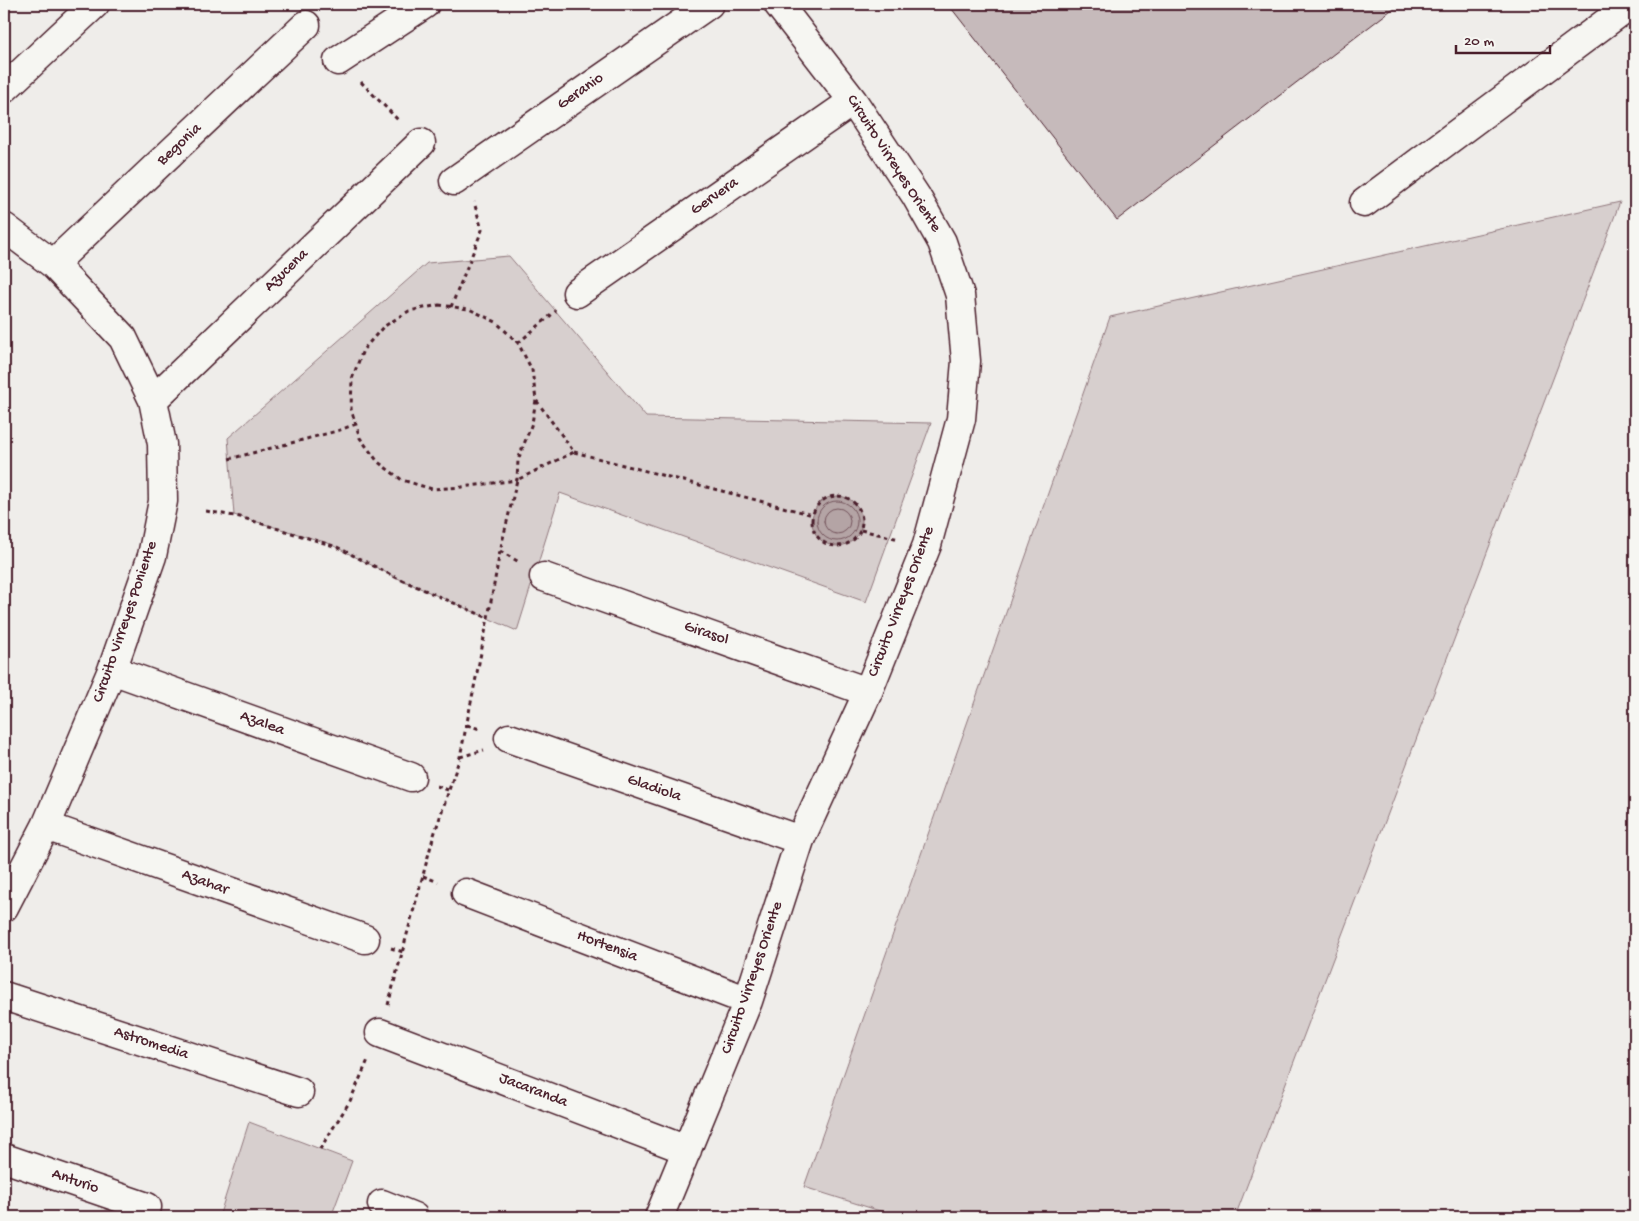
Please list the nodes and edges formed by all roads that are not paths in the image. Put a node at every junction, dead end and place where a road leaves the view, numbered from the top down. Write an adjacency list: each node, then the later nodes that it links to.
1 (95, 4): 8 (street)
2 (425, 4): 7 (street)
3 (709, 4): 11 (street, Geranio)
4 (778, 4): 9 (street, Circuito Virreyes Oriente)
5 (1631, 4): 12 (street)
6 (306, 25): 14 (street, Begonia)
7 (338, 61)
8 (4, 89)
9 (853, 101): 15 (street, Gervera); 19 (street, Circuito Virreyes Oriente)
10 (421, 143): 16 (street, Azucena)
11 (454, 181)
12 (1364, 202)
13 (4, 227): 14 (street, Circuito Virreyes Poniente)
14 (53, 264): 16 (street, Circuito Virreyes Poniente)
15 (577, 293)
16 (153, 400): 18 (street, Circuito Virreyes Poniente)
17 (544, 577): 19 (street, Girasol)
18 (112, 670): 21 (street, Azalea); 22 (street, Circuito Virreyes Poniente)
19 (868, 692): 23 (street, Circuito Virreyes Oriente)
20 (509, 738): 23 (street, Gladiola)
21 (411, 777)
22 (46, 826): 25 (street, Circuito Virreyes Poniente); 26 (street, Azahar)
23 (800, 840): 28 (street, Circuito Virreyes Oriente)
24 (466, 893): 28 (street, Hortensia)
25 (4, 907)
26 (365, 940)
27 (4, 996): 30 (street, Astromedia)
28 (748, 1001): 31 (street, Circuito Virreyes Oriente)
29 (380, 1032): 31 (street, Jacaranda)
30 (299, 1092)
31 (687, 1150): 36 (street, Circuito Virreyes Oriente)
32 (4, 1158): 34 (street, Anturio)
33 (382, 1204): 35 (street)
34 (147, 1207)
35 (414, 1217)
36 (659, 1217)

